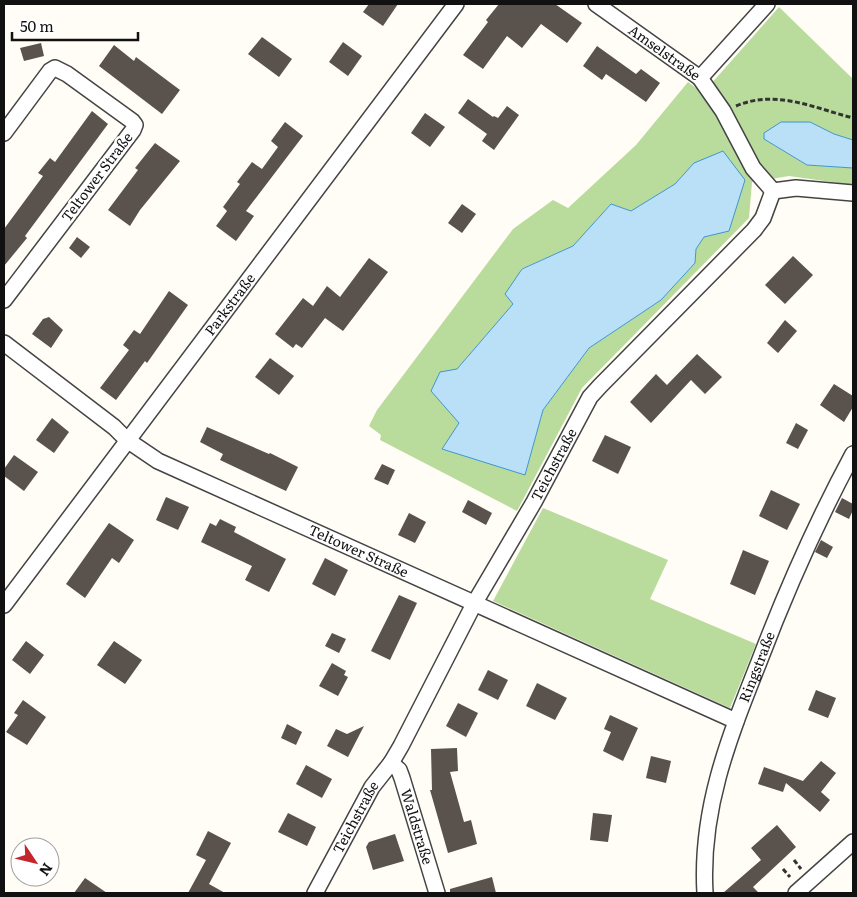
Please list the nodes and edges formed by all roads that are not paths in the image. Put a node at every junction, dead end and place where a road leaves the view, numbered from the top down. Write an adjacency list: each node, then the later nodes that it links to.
1 (456, 4): 10 (street, Parkstraße)
2 (596, 4): 4 (street, Amselstraße)
3 (767, 4): 4 (street, Amselstraße)
4 (700, 78): 6 (street)
5 (4, 132): 8 (street, Teltower Straße)
6 (773, 191): 7 (street); 12 (street, Teichstraße)
7 (853, 193)
8 (4, 300)
9 (4, 343): 10 (street, Teltower Straße)
10 (127, 440): 12 (street, Teltower Straße); 13 (street, Parkstraße)
11 (853, 454): 14 (street, Ringstraße)
12 (474, 604): 14 (street, Teltower Straße); 15 (street, Teichstraße)
13 (4, 605)
14 (736, 721): 19 (street, Ringstraße)
15 (391, 764): 17 (street, Teichstraße); 18 (street, Waldstraße)
16 (853, 842): 20 (street)
17 (315, 893)
18 (437, 893)
19 (704, 893)
20 (796, 893)

